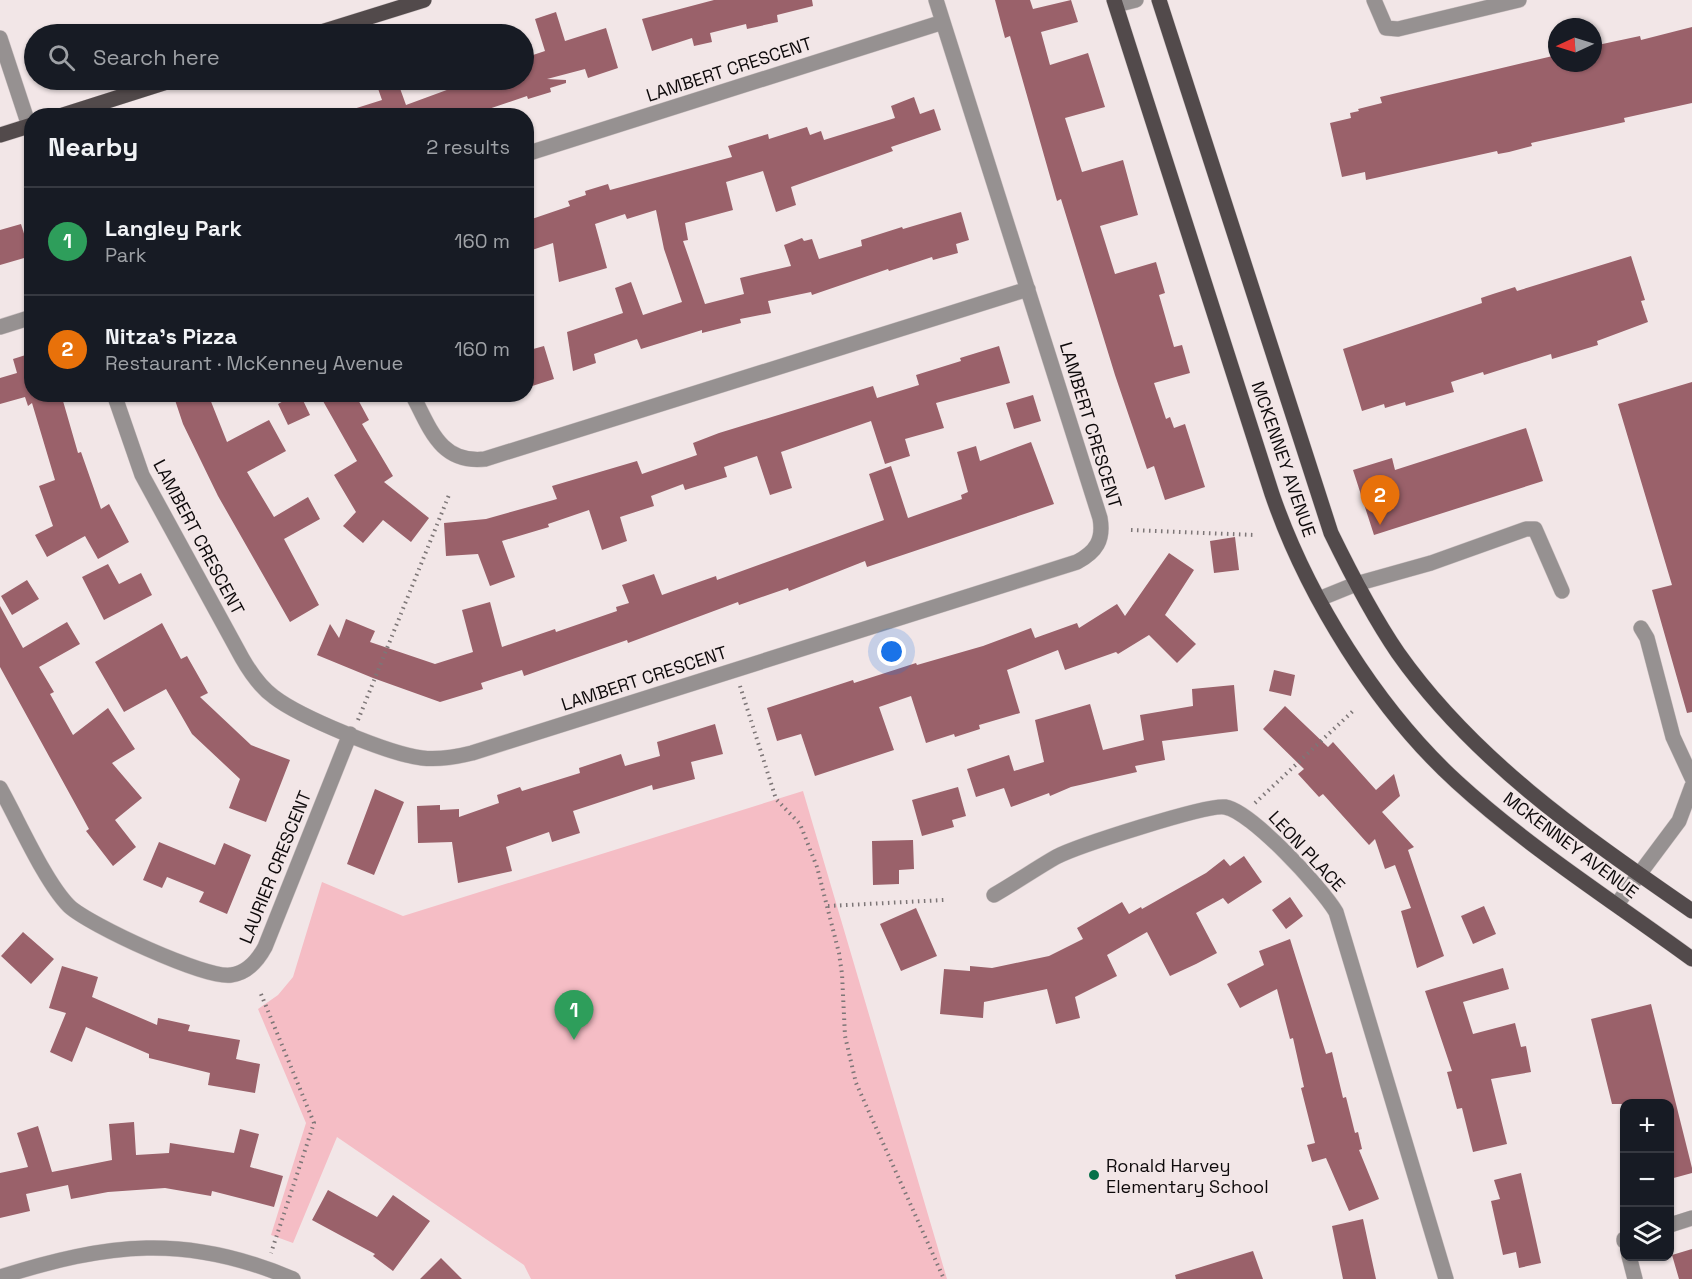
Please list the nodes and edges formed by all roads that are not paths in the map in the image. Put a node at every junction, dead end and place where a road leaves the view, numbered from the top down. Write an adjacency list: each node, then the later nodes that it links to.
1 (424, 0): 9 (main road)
2 (936, 0): 8 (street, LAMBERT CRESCENT)
3 (1136, 0): 7 (street)
4 (1158, 0): 22 (main road, MCKENNEY AVENUE)
5 (1374, 0): 6 (street)
6 (1519, 0)
7 (1115, 2): 24 (main road, MCKENNEY AVENUE)
8 (943, 22): 16 (street, LAMBERT CRESCENT); 17 (street, LAMBERT CRESCENT)
9 (347, 24)
10 (0, 38): 12 (street)
11 (142, 90): 13 (main road)
12 (24, 108)
13 (85, 108)
14 (24, 130): 15 (main road)
15 (0, 135)
16 (534, 151)
17 (1028, 289): 21 (street); 26 (street, LAMBERT CRESCENT)
18 (24, 320): 19 (street)
19 (0, 327)
20 (117, 402): 26 (street, LAMBERT CRESCENT)
21 (416, 402)
22 (1356, 584): 23 (street); 24 (street); 30 (main road, MCKENNEY AVENUE)
23 (1562, 591)
24 (1319, 599): 32 (main road, MCKENNEY AVENUE)
25 (1641, 628): 27 (street)
26 (351, 734): 29 (street, LAURIER CRESCENT)
27 (1692, 778)
28 (1692, 786): 30 (street)
29 (0, 788)
30 (1641, 874): 32 (street); 33 (main road, MCKENNEY AVENUE)
31 (994, 895): 40 (street, LEON PLACE)
32 (1617, 904): 34 (main road, MCKENNEY AVENUE)
33 (1692, 911)
34 (1692, 959)
35 (1692, 1218): 36 (street)
36 (1674, 1224)
37 (1630, 1261): 41 (street)
38 (0, 1277): 39 (street)
39 (294, 1279)
40 (1446, 1279)
41 (1635, 1279)

